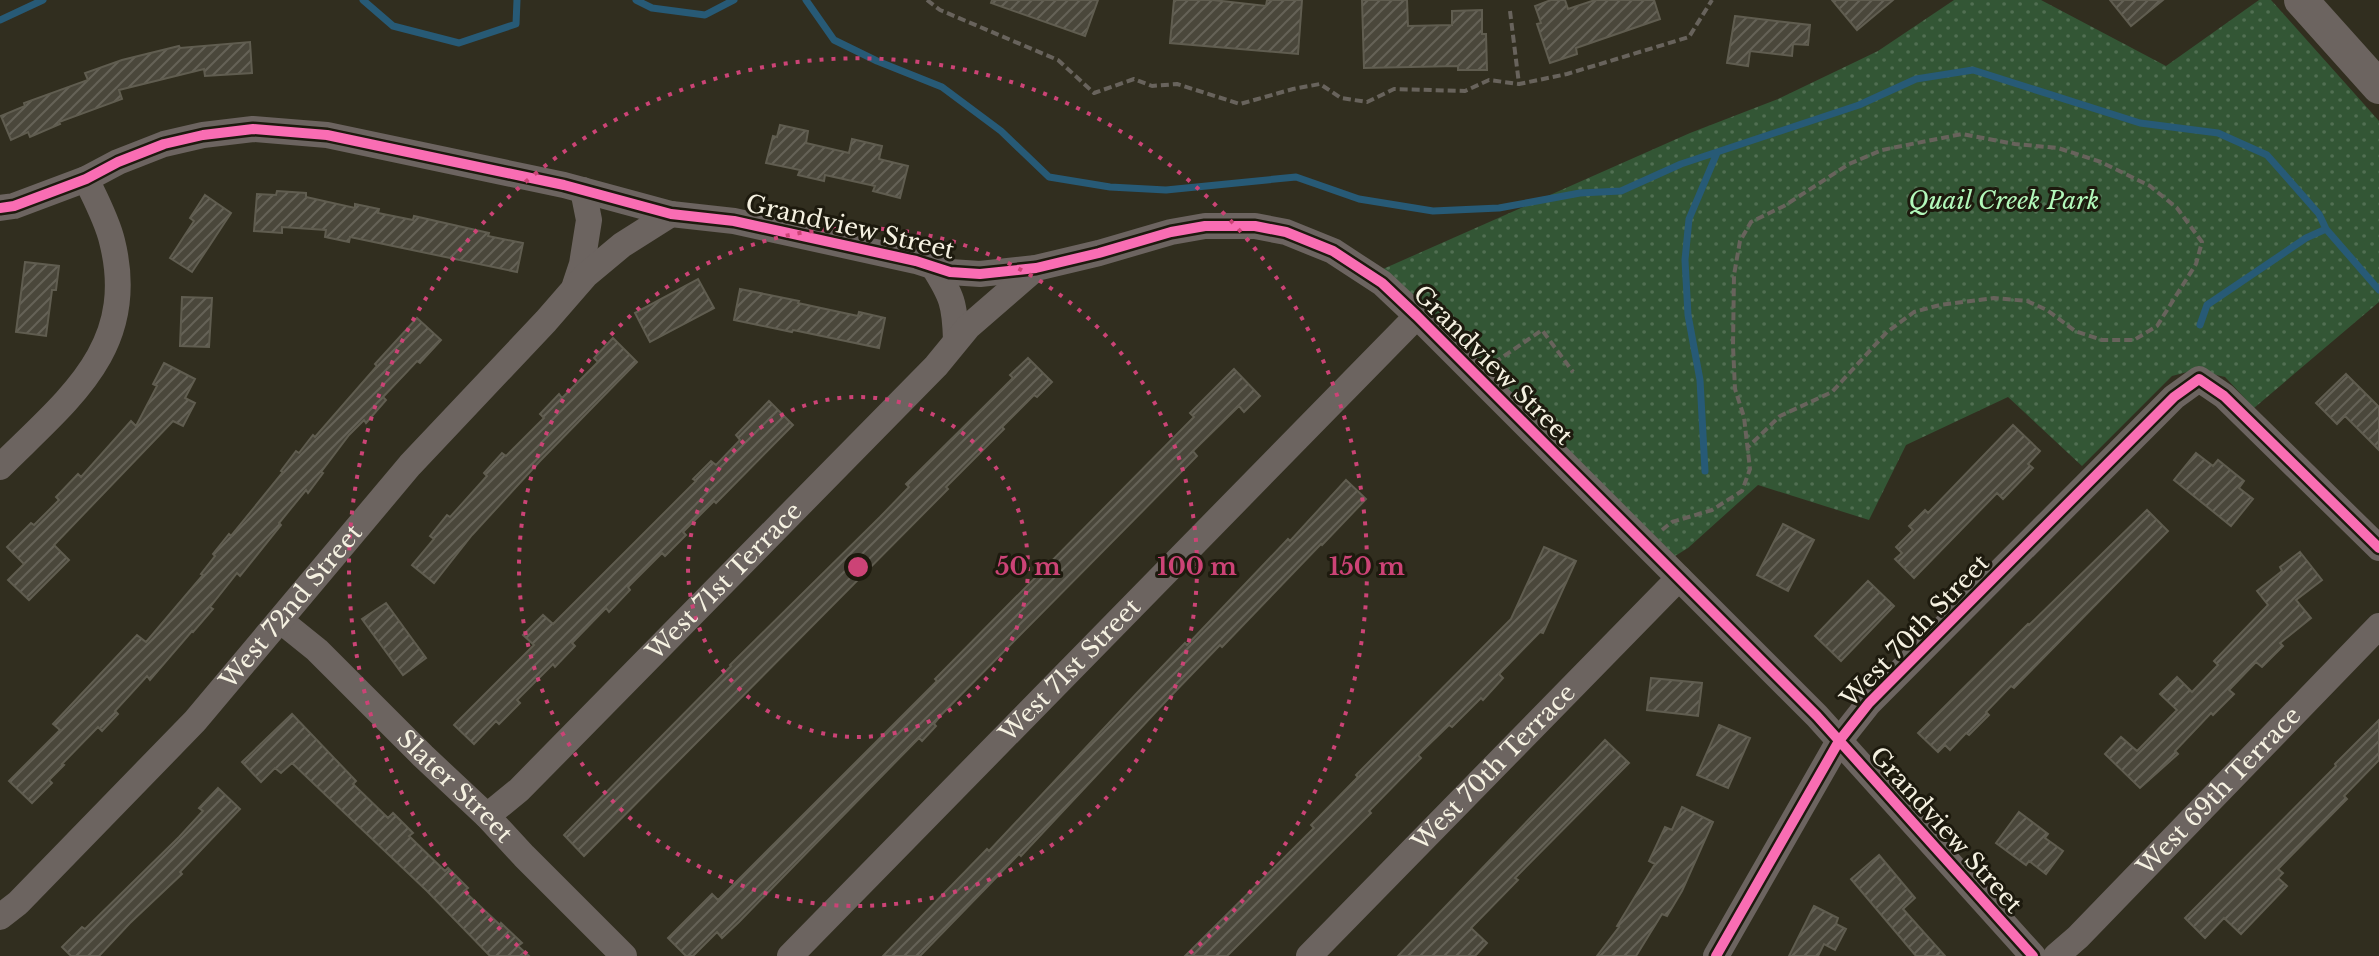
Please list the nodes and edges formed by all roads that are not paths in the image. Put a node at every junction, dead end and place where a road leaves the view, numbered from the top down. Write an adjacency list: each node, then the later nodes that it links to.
1 (2301, 0): 2 (street)
2 (2379, 87)
3 (86, 179): 4 (street, Grandview Street); 5 (street, Grandview Street); 12 (street)
4 (583, 190): 6 (street, Grandview Street); 9 (street, West 72nd Street)
5 (0, 208)
6 (671, 214): 7 (street, Grandview Street); 9 (street, West 72nd Street)
7 (933, 266): 8 (street, Grandview Street); 11 (street)
8 (1036, 268): 10 (street, Grandview Street); 11 (street, West 71st Terrace)
9 (574, 288): 15 (street, West 72nd Street)
10 (1417, 316): 14 (street, Grandview Street); 21 (street, West 71st Street)
11 (956, 340): 18 (street, West 71st Terrace)
12 (0, 467)
13 (2379, 548): 17 (street, West 70th Street)
14 (1679, 578): 17 (street, Grandview Street); 22 (street, West 70th Terrace)
15 (281, 621): 18 (street, Slater Street); 19 (street, West 72nd Street)
16 (2379, 626): 25 (street, West 69th Terrace)
17 (1839, 741): 23 (street, West 70th Street); 24 (street, Grandview Street)
18 (487, 816): 20 (street, Slater Street)
19 (0, 917)
20 (624, 956)
21 (790, 956)
22 (1309, 956)
23 (1716, 956)
24 (2033, 956)
25 (2056, 956)

